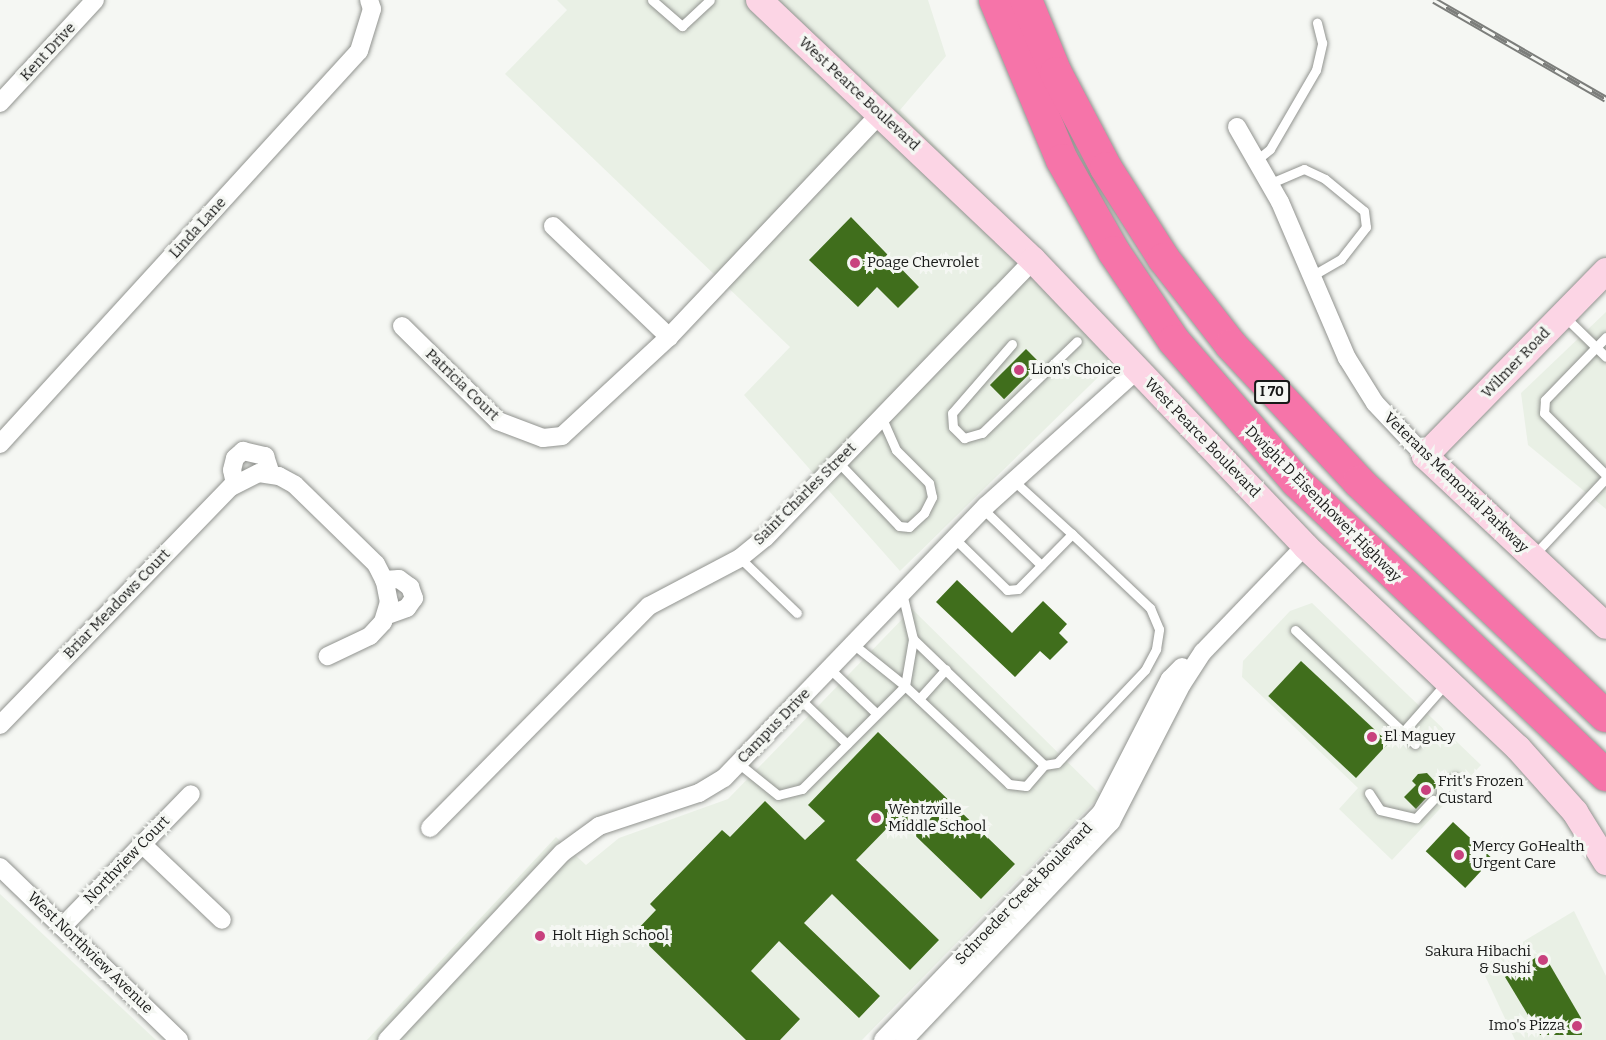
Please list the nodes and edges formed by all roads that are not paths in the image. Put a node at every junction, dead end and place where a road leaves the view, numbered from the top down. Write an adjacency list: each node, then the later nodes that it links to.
1 (95, 0): 9 (street, Kent Drive)
2 (369, 0): 28 (street, Linda Lane)
3 (652, 0): 7 (lane)
4 (759, 0): 10 (main road, West Pearce Boulevard)
5 (995, 0): 66 (highway, Dwight D Eisenhower Highway / I 70)
6 (1026, 0): 58 (highway, I 70)
7 (707, 1)
8 (1317, 23): 12 (lane)
9 (0, 103)
10 (881, 113): 15 (main road, West Pearce Boulevard); 20 (street, Patricia Court)
11 (1238, 127): 12 (street, Veterans Memorial Parkway)
12 (1259, 158): 13 (street, Veterans Memorial Parkway)
13 (1271, 183): 17 (street, Veterans Memorial Parkway); 17 (lane)
14 (553, 226): 20 (street)
15 (1033, 260): 26 (main road, West Pearce Boulevard); 27 (street, Saint Charles Street)
16 (1606, 271): 18 (main road, Wilmer Road)
17 (1313, 275): 29 (street, Veterans Memorial Parkway)
18 (1563, 315): 24 (lane); 29 (main road, Wilmer Road)
19 (402, 326): 20 (street, Patricia Court)
20 (669, 337)
21 (1606, 337): 24 (lane)
22 (1077, 340): 23 (lane)
23 (1012, 345)
24 (1596, 347): 25 (lane); 32 (lane)
25 (1606, 357)
26 (1137, 370): 33 (street, Campus Drive); 38 (main road, West Pearce Boulevard)
27 (881, 416): 30 (street, Saint Charles Street); 30 (lane)
28 (0, 444)
29 (1425, 456): 39 (main road, Veterans Memorial Parkway)
30 (838, 462): 40 (street, Saint Charles Street)
31 (271, 474): 34 (street, Briar Meadows Court); 34 (street); 42 (street)
32 (1606, 476): 39 (lane)
33 (1014, 481): 35 (street, Campus Drive); 36 (lane)
34 (235, 484): 59 (street, Briar Meadows Court)
35 (983, 509): 37 (street, Campus Drive); 41 (lane)
36 (1072, 534): 41 (lane); 65 (lane)
37 (955, 539): 41 (lane); 43 (street, Campus Drive)
38 (1305, 546): 53 (main road, West Pearce Boulevard); 61 (street, Schroeder Creek Boulevard)
39 (1532, 556): 46 (main road, Veterans Memorial Parkway)
40 (740, 558): 44 (lane); 72 (street, Saint Charles Street)
41 (1041, 566)
42 (384, 580): 45 (street); 45 (street)
43 (902, 593): 48 (lane); 49 (street, Campus Drive)
44 (797, 613)
45 (385, 616): 50 (street)
46 (1606, 626)
47 (1295, 630): 60 (lane)
48 (914, 639): 52 (lane); 54 (lane)
49 (853, 644): 51 (street, Campus Drive); 54 (lane)
50 (328, 656)
51 (829, 668): 55 (street, Campus Drive); 57 (lane)
52 (946, 669): 56 (lane); 65 (lane)
53 (1447, 681): 60 (lane); 74 (main road, West Pearce Boulevard)
54 (905, 686): 56 (lane); 57 (lane)
55 (800, 699): 62 (lane); 64 (street, Campus Drive)
56 (920, 699): 65 (lane)
57 (877, 714): 62 (lane)
58 (1606, 716)
59 (0, 725)
60 (1403, 732): 63 (lane)
61 (1149, 735): 80 (street, Schroeder Creek Boulevard); 81 (street, Schroeder Creek Boulevard)
62 (847, 744): 64 (lane)
63 (1415, 744)
64 (738, 763): 79 (street, Campus Drive)
65 (1044, 765)
66 (1606, 775)
67 (1455, 778): 68 (lane)
68 (1441, 792)
69 (1369, 793): 71 (lane)
70 (191, 794): 73 (street, Northview Court)
71 (1433, 800)
72 (430, 828)
73 (142, 844): 76 (street); 77 (street, Northview Court)
74 (1606, 862)
75 (0, 867): 77 (street, West Northview Avenue)
76 (222, 920)
77 (62, 927): 78 (street, West Northview Avenue)
78 (179, 1040)
79 (387, 1040)
80 (883, 1040)
81 (904, 1040)

